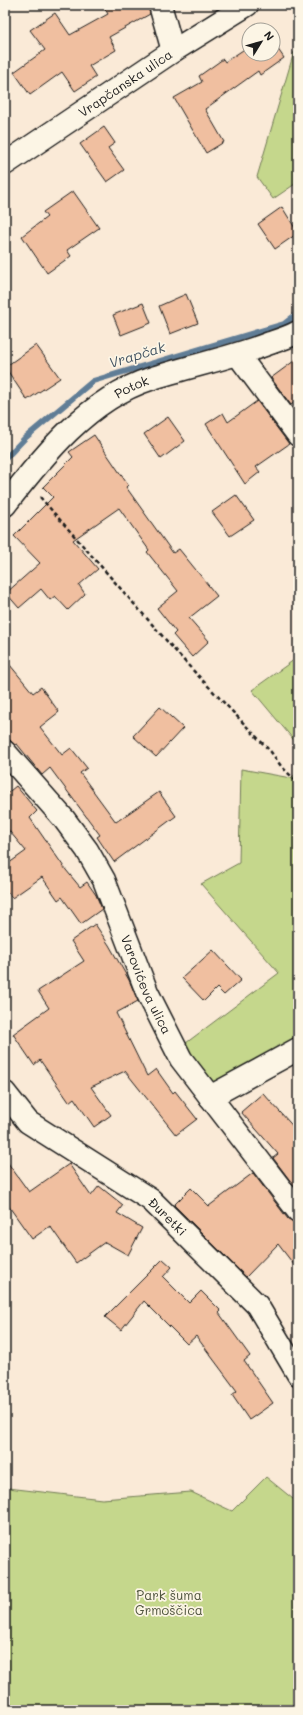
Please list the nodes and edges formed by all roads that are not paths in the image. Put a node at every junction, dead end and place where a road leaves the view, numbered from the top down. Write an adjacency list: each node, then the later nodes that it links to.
1 (160, 5): 3 (street)
2 (247, 5): 3 (street, Vrapčanska ulica)
3 (173, 51): 4 (street, Vrapčanska ulica)
4 (5, 164)
5 (298, 332): 6 (street, Potok)
6 (238, 356): 7 (street); 8 (street, Potok)
7 (298, 435)
8 (5, 505)
9 (5, 752): 12 (street, Varovićeva ulica)
10 (298, 1049): 12 (street)
11 (5, 1093): 14 (street, Đuretki)
12 (210, 1097): 13 (street, Varovićeva ulica)
13 (298, 1211)
14 (298, 1374)

